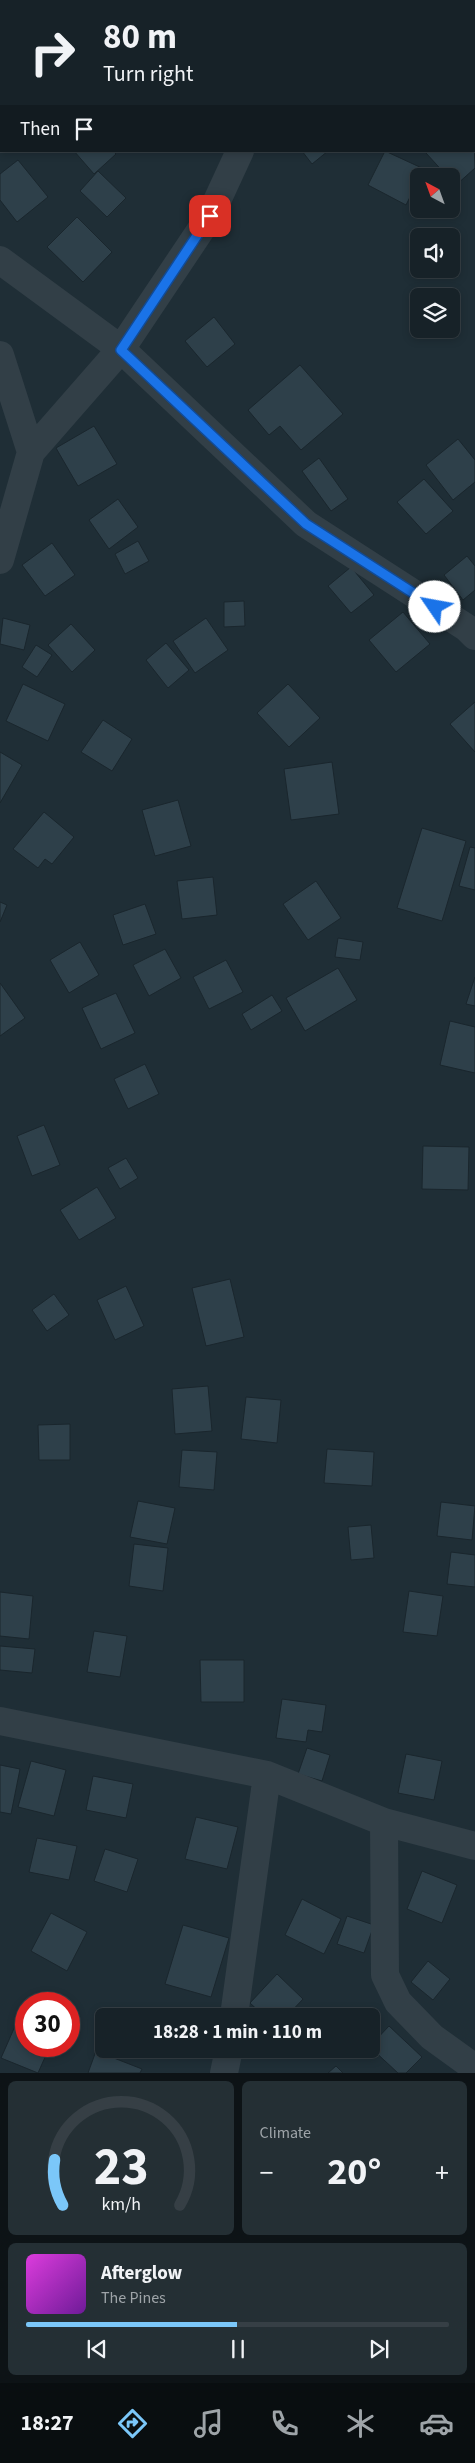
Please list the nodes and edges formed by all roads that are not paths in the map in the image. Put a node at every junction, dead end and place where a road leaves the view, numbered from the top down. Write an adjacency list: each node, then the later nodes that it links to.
1 (240, 152): 3 (street)
2 (0, 260): 3 (street)
3 (121, 350): 5 (street); 7 (street)
4 (0, 356): 5 (street)
5 (31, 452): 6 (street)
6 (0, 560)
7 (475, 636)
8 (0, 1721): 9 (street)
9 (267, 1776): 10 (street); 12 (street)
10 (384, 1822): 11 (street); 14 (street)
11 (475, 1846)
12 (235, 2008)
13 (227, 2058): 15 (street)
14 (475, 2068)
15 (224, 2073)

